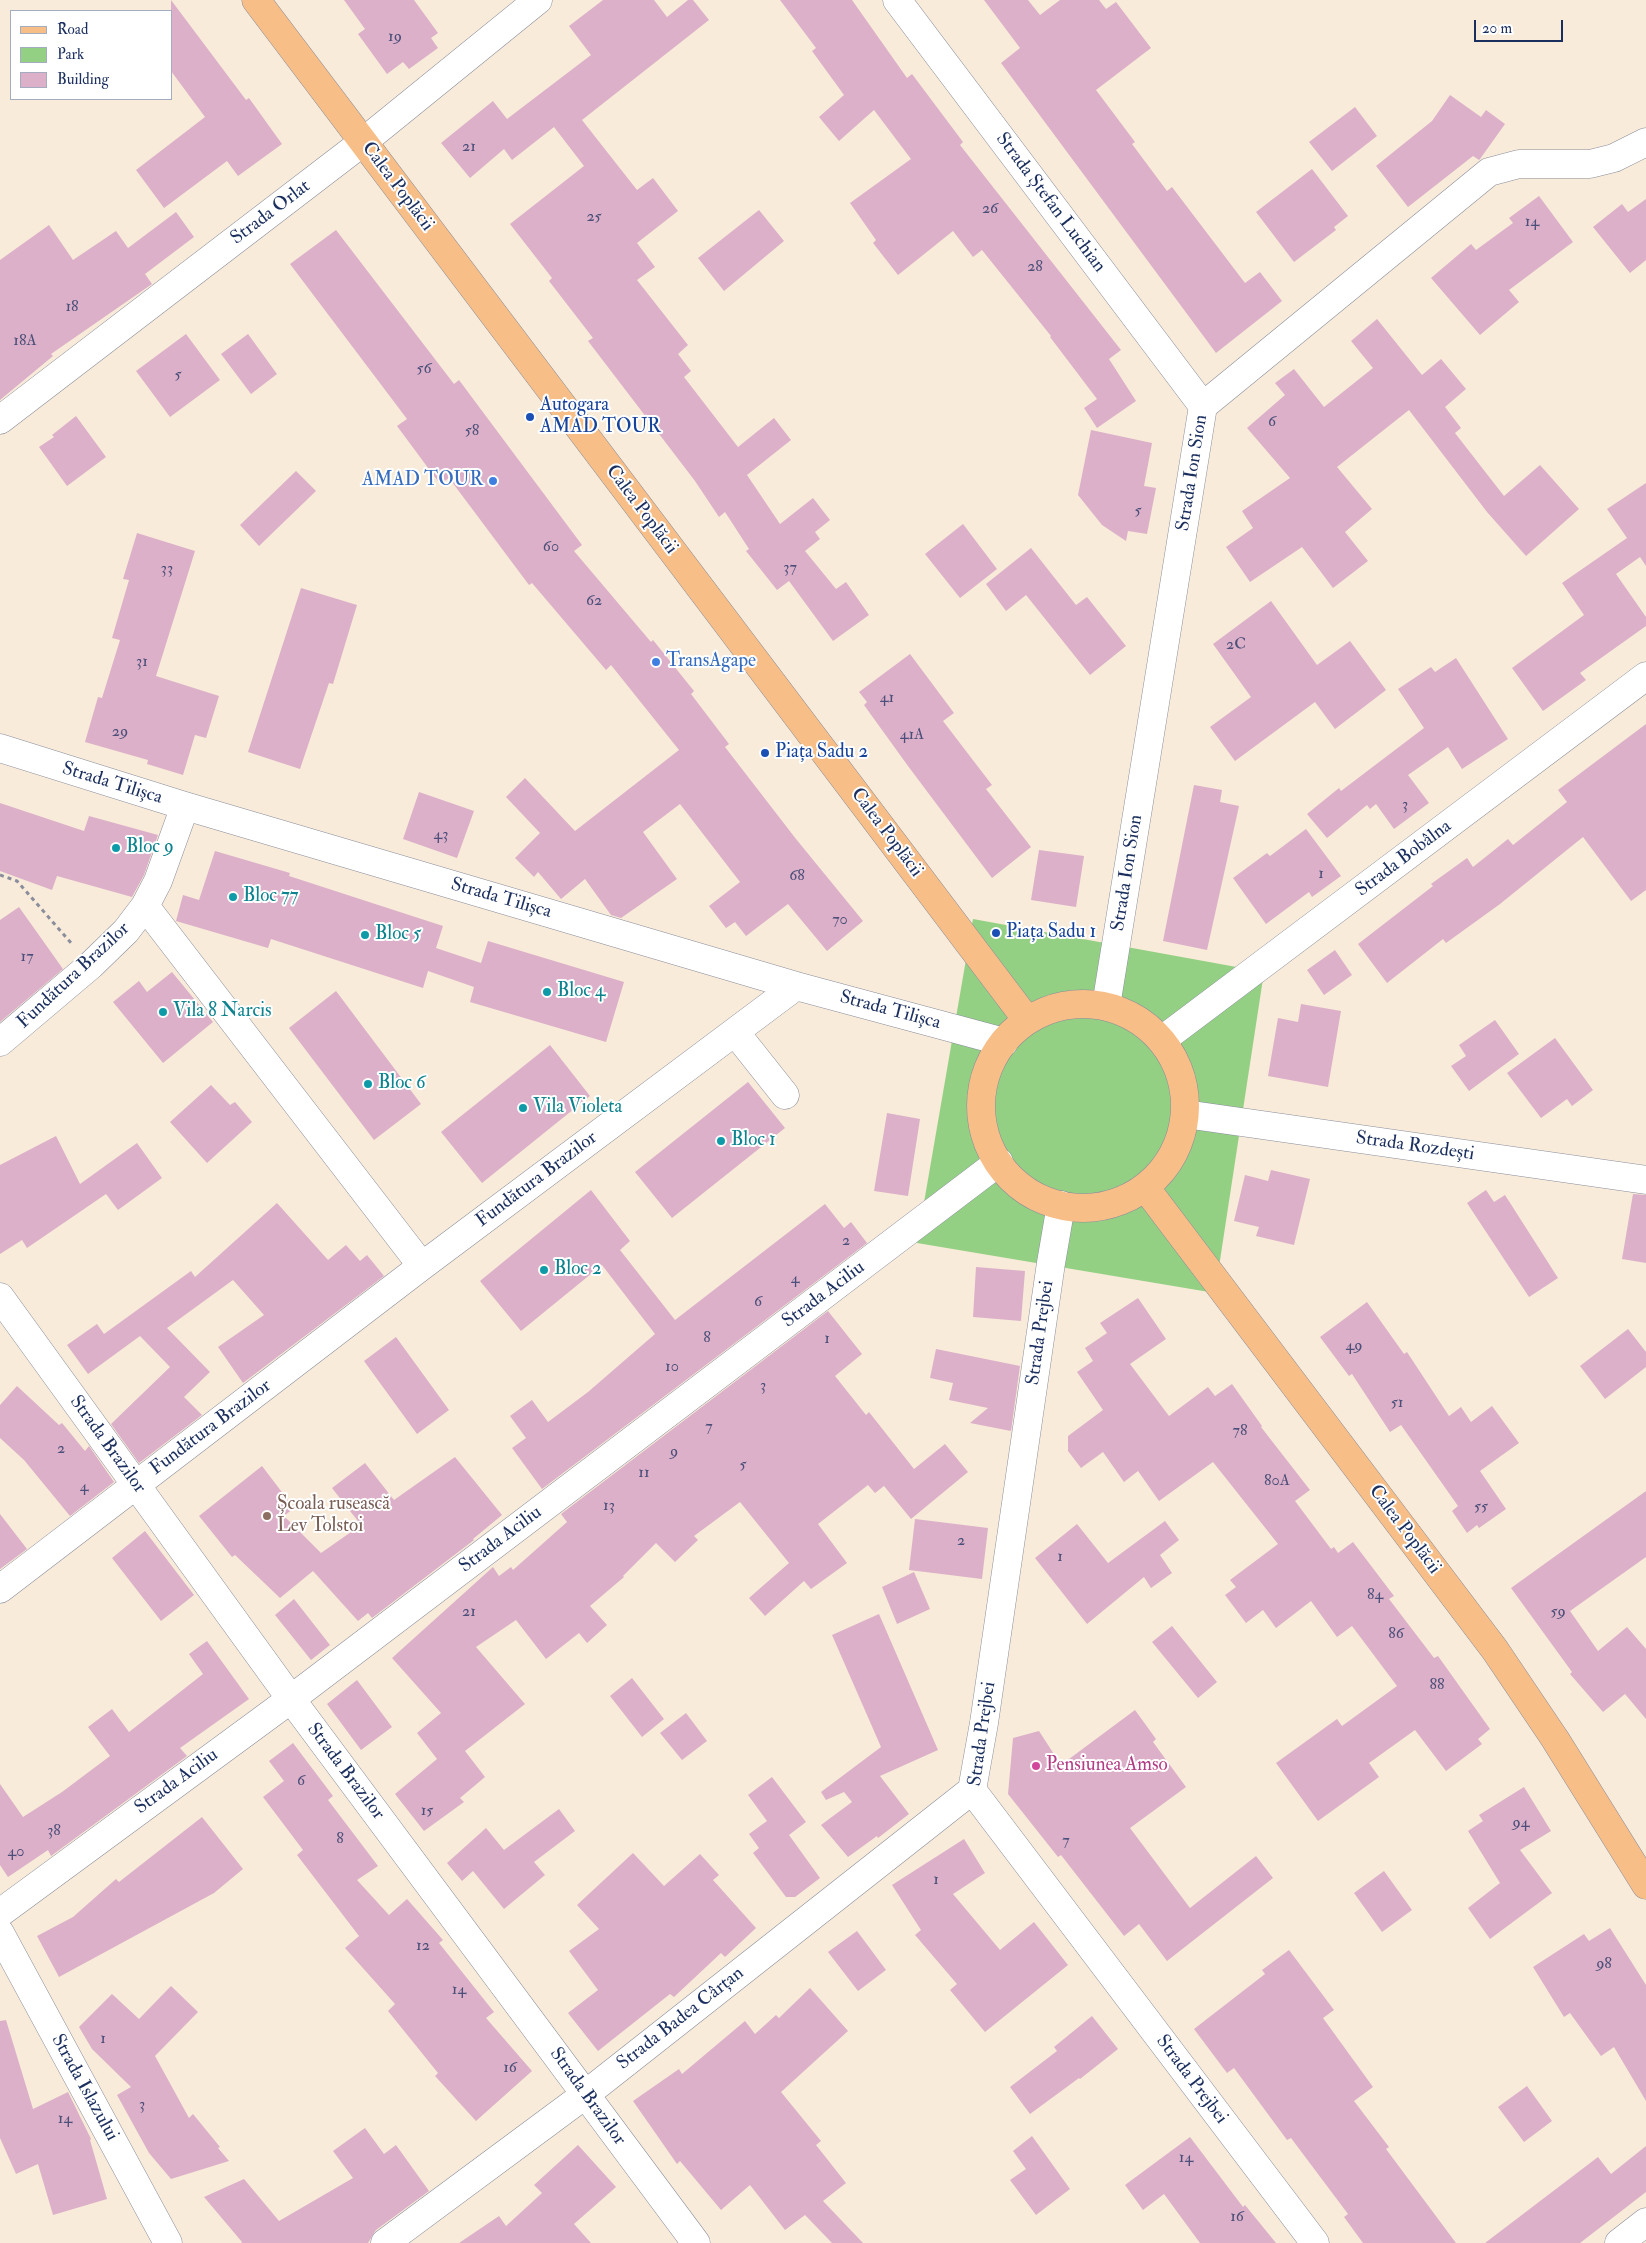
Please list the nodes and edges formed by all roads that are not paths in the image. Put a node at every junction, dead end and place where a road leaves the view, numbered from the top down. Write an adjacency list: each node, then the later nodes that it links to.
1 (256, 0): 4 (main road, Calea Poplăcii)
2 (538, 0): 4 (street, Strada Orlat)
3 (897, 0): 6 (street, Strada Ștefan Luchian)
4 (363, 142): 7 (street, Strada Orlat); 14 (main road, Calea Poplăcii)
5 (1646, 142): 6 (street, Strada Ion Sion)
6 (1203, 406): 13 (street, Strada Ion Sion)
7 (0, 420)
8 (1646, 676): 16 (street, Strada Bobâlna)
9 (0, 748): 10 (street, Strada Tilișca)
10 (185, 806): 11 (street, Fundătura Brazilor); 12 (street, Strada Tilișca)
11 (145, 906): 17 (street, Fundătura Brazilor); 25 (street, Fundătura Brazilor)
12 (796, 986): 15 (street, Fundătura Brazilor); 18 (street, Strada Tilișca)
13 (1106, 1006): 14 (main road); 16 (main road)
14 (1027, 1020): 18 (main road)
15 (735, 1032): 19 (street); 25 (street, Fundătura Brazilor)
16 (1162, 1040): 20 (main road)
17 (0, 1042)
18 (1004, 1042): 21 (main road)
19 (786, 1095)
20 (1185, 1114): 22 (street, Strada Rozdești); 23 (main road)
21 (999, 1162): 24 (main road); 29 (street, Strada Aciliu)
22 (1646, 1180)
23 (1145, 1187): 24 (main road); 31 (main road, Calea Poplăcii)
24 (1061, 1205): 30 (street, Strada Prejbei)
25 (422, 1266): 27 (street, Fundătura Brazilor)
26 (0, 1297): 27 (street, Strada Brazilor)
27 (136, 1485): 28 (street, Fundătura Brazilor); 29 (street, Strada Brazilor)
28 (0, 1589)
29 (291, 1699): 32 (street, Strada Aciliu); 34 (street, Strada Brazilor)
30 (972, 1790): 34 (street, Strada Badea Cârțan); 39 (street, Strada Prejbei)
31 (1646, 1885)
32 (0, 1912)
33 (0, 1934): 36 (street, Strada Islazului)
34 (586, 2094): 37 (street, Strada Badea Cârțan); 38 (street, Strada Brazilor)
35 (1646, 2222): 40 (street)
36 (168, 2243)
37 (385, 2243)
38 (696, 2243)
39 (1315, 2243)
40 (1620, 2243)

